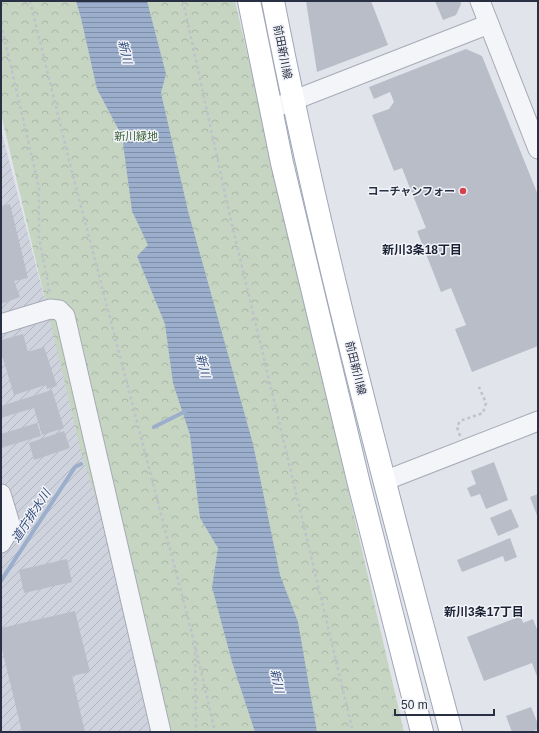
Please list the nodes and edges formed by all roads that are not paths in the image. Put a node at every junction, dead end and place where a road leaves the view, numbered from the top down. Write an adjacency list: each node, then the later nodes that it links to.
1 (249, 1): 6 (main road, 前田新川線)
2 (273, 1): 5 (main road, 前田新川線)
3 (480, 1): 4 (street)
4 (489, 24): 5 (street); 7 (street)
5 (292, 102): 6 (street); 10 (main road, 前田新川線)
6 (271, 109): 14 (main road, 前田新川線)
7 (538, 149)
8 (1, 324): 13 (street)
9 (538, 421): 10 (street)
10 (384, 481): 15 (main road, 前田新川線)
11 (1, 494): 12 (street)
12 (1, 543)
13 (161, 732)
14 (422, 732)
15 (451, 732)

